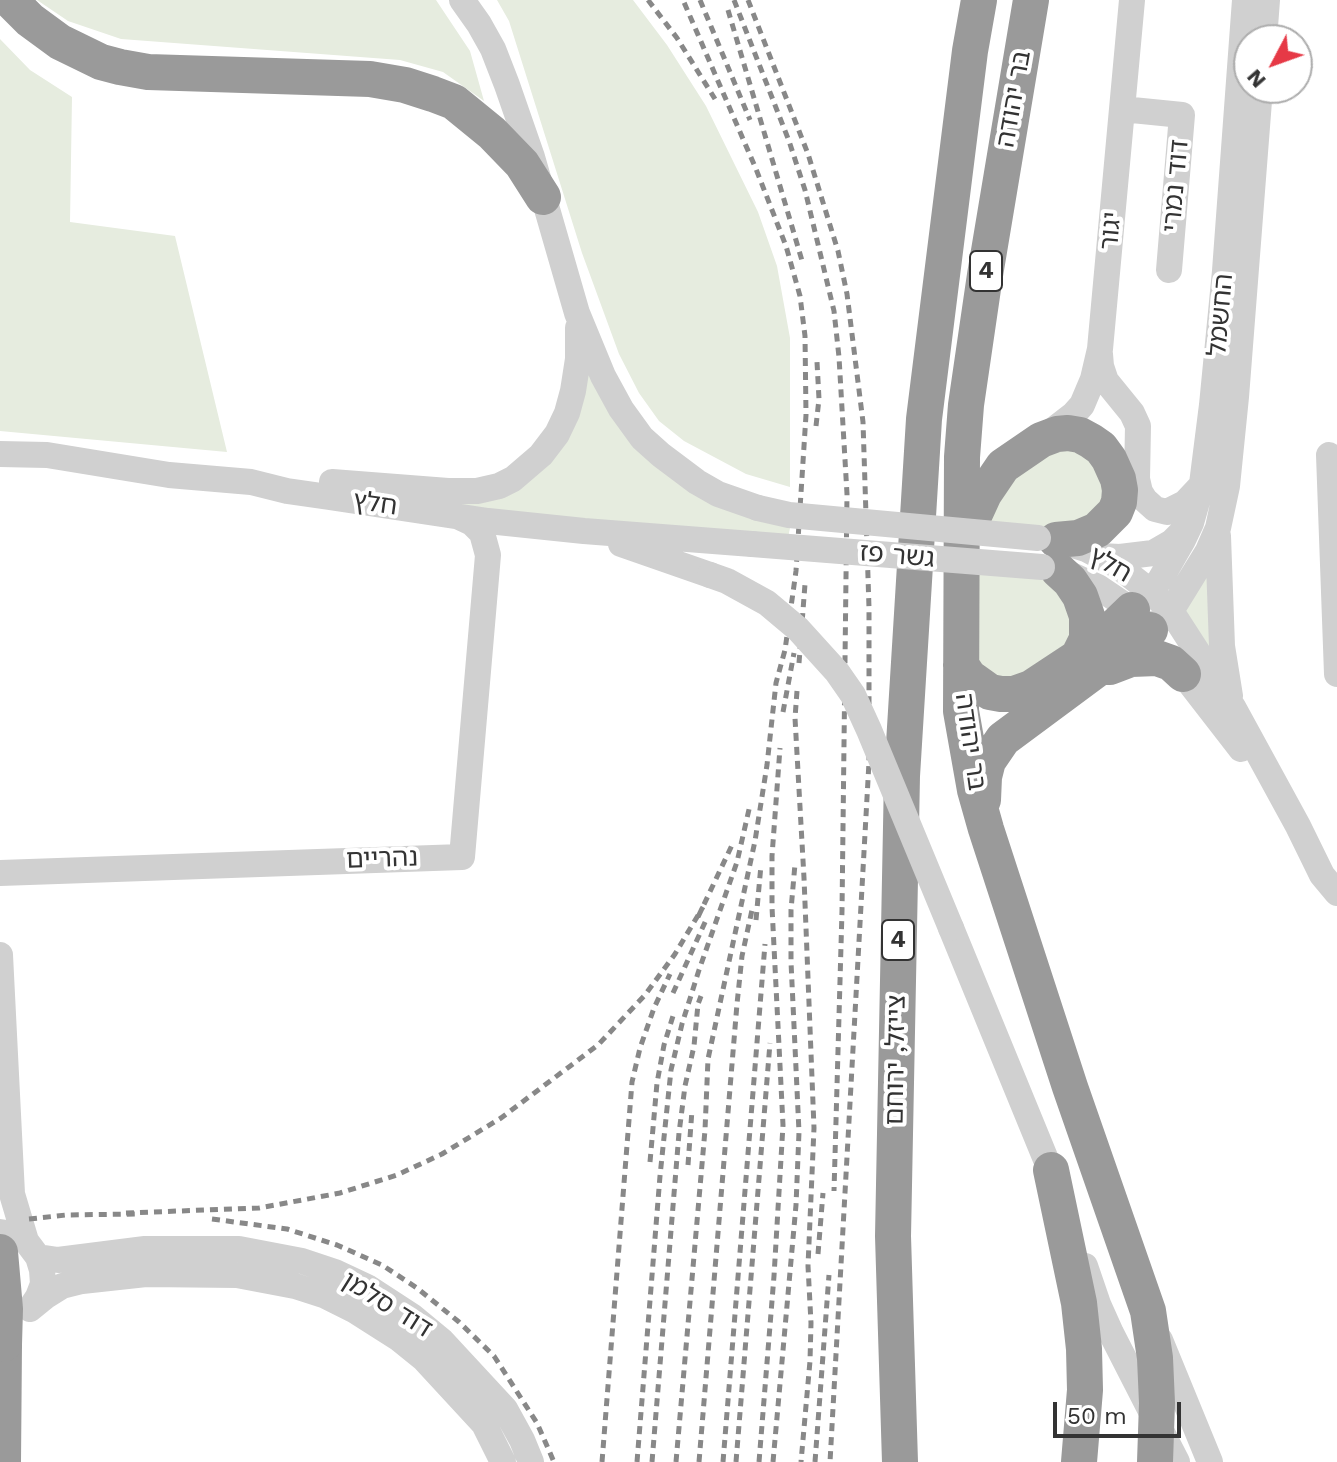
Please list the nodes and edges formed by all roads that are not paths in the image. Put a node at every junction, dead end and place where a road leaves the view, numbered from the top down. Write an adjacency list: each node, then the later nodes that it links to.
1 (10, 0): 13 (highway)
2 (462, 0): 13 (street)
3 (971, 0): 10 (highway)
4 (979, 0): 10 (highway, בר יהודה / 4)
5 (1031, 0): 29 (highway, בר יהודה / 4)
6 (1132, 0): 12 (street, יגור)
7 (1245, 0): 22 (street, החשמל)
8 (1267, 0): 9 (street)
9 (1265, 24)
10 (970, 51): 17 (highway, בר יהודה / 4)
11 (1259, 104): 26 (street, החשמל)
12 (1122, 109): 14 (street, דוד נמרי); 16 (street, יגור)
13 (543, 197): 15 (street)
14 (1169, 270)
15 (577, 313): 21 (street); 30 (street, גשר פז, bridge)
16 (1100, 349): 18 (street, יגור); 22 (street)
17 (924, 419): 55 (highway, צייזל, ירוחם / 4)
18 (1041, 440): 29 (highway); 30 (highway)
19 (0, 454): 21 (street, חלץ)
20 (1329, 455): 37 (street)
21 (251, 482): 23 (street, חלץ)
22 (1202, 484): 25 (street, החשמל)
23 (455, 515): 24 (street, חלץ); 31 (street)
24 (512, 523): 27 (street, חלץ); 31 (street)
25 (1191, 523): 32 (street); 33 (street, החשמל)
26 (1218, 528): 33 (street, החשמל); 38 (street)
27 (584, 531): 28 (street, חלץ); 44 (street, bridge)
28 (752, 544): 30 (street, גשר פז, bridge)
29 (963, 544): 34 (highway, בר יהודה / 4)
30 (1049, 554): 32 (street, חלץ); 33 (street, חלץ); 35 (highway)
31 (488, 555): 41 (street, נהריים)
32 (1100, 556): 33 (street, חלץ)
33 (1151, 611): 35 (highway); 36 (street); 38 (street)
34 (961, 665): 35 (highway); 40 (highway, בר יהודה / 4)
35 (1086, 665): 36 (highway); 40 (highway)
36 (1183, 674): 39 (street)
37 (1337, 674)
38 (1233, 707): 39 (street)
39 (1298, 826): 42 (street)
40 (986, 829): 49 (highway, בר יהודה / 4)
41 (0, 873)
42 (1337, 893)
43 (0, 955): 45 (street)
44 (1051, 1170): 51 (street); 56 (highway)
45 (6, 1185): 47 (street)
46 (0, 1232): 47 (street)
47 (21, 1250): 48 (street); 50 (highway, bridge); 54 (street, דוד סלמן)
48 (30, 1309): 50 (street, דוד סלמן); 53 (street, דוד סלמן)
49 (1148, 1311): 51 (highway, בר יהודה); 59 (street)
50 (2, 1333): 52 (highway)
51 (1157, 1423): 57 (highway, בר יהודה); 58 (street)
52 (3, 1462)
53 (503, 1462)
54 (531, 1462)
55 (900, 1462)
56 (1079, 1462)
57 (1155, 1462)
58 (1177, 1462)
59 (1210, 1462)

